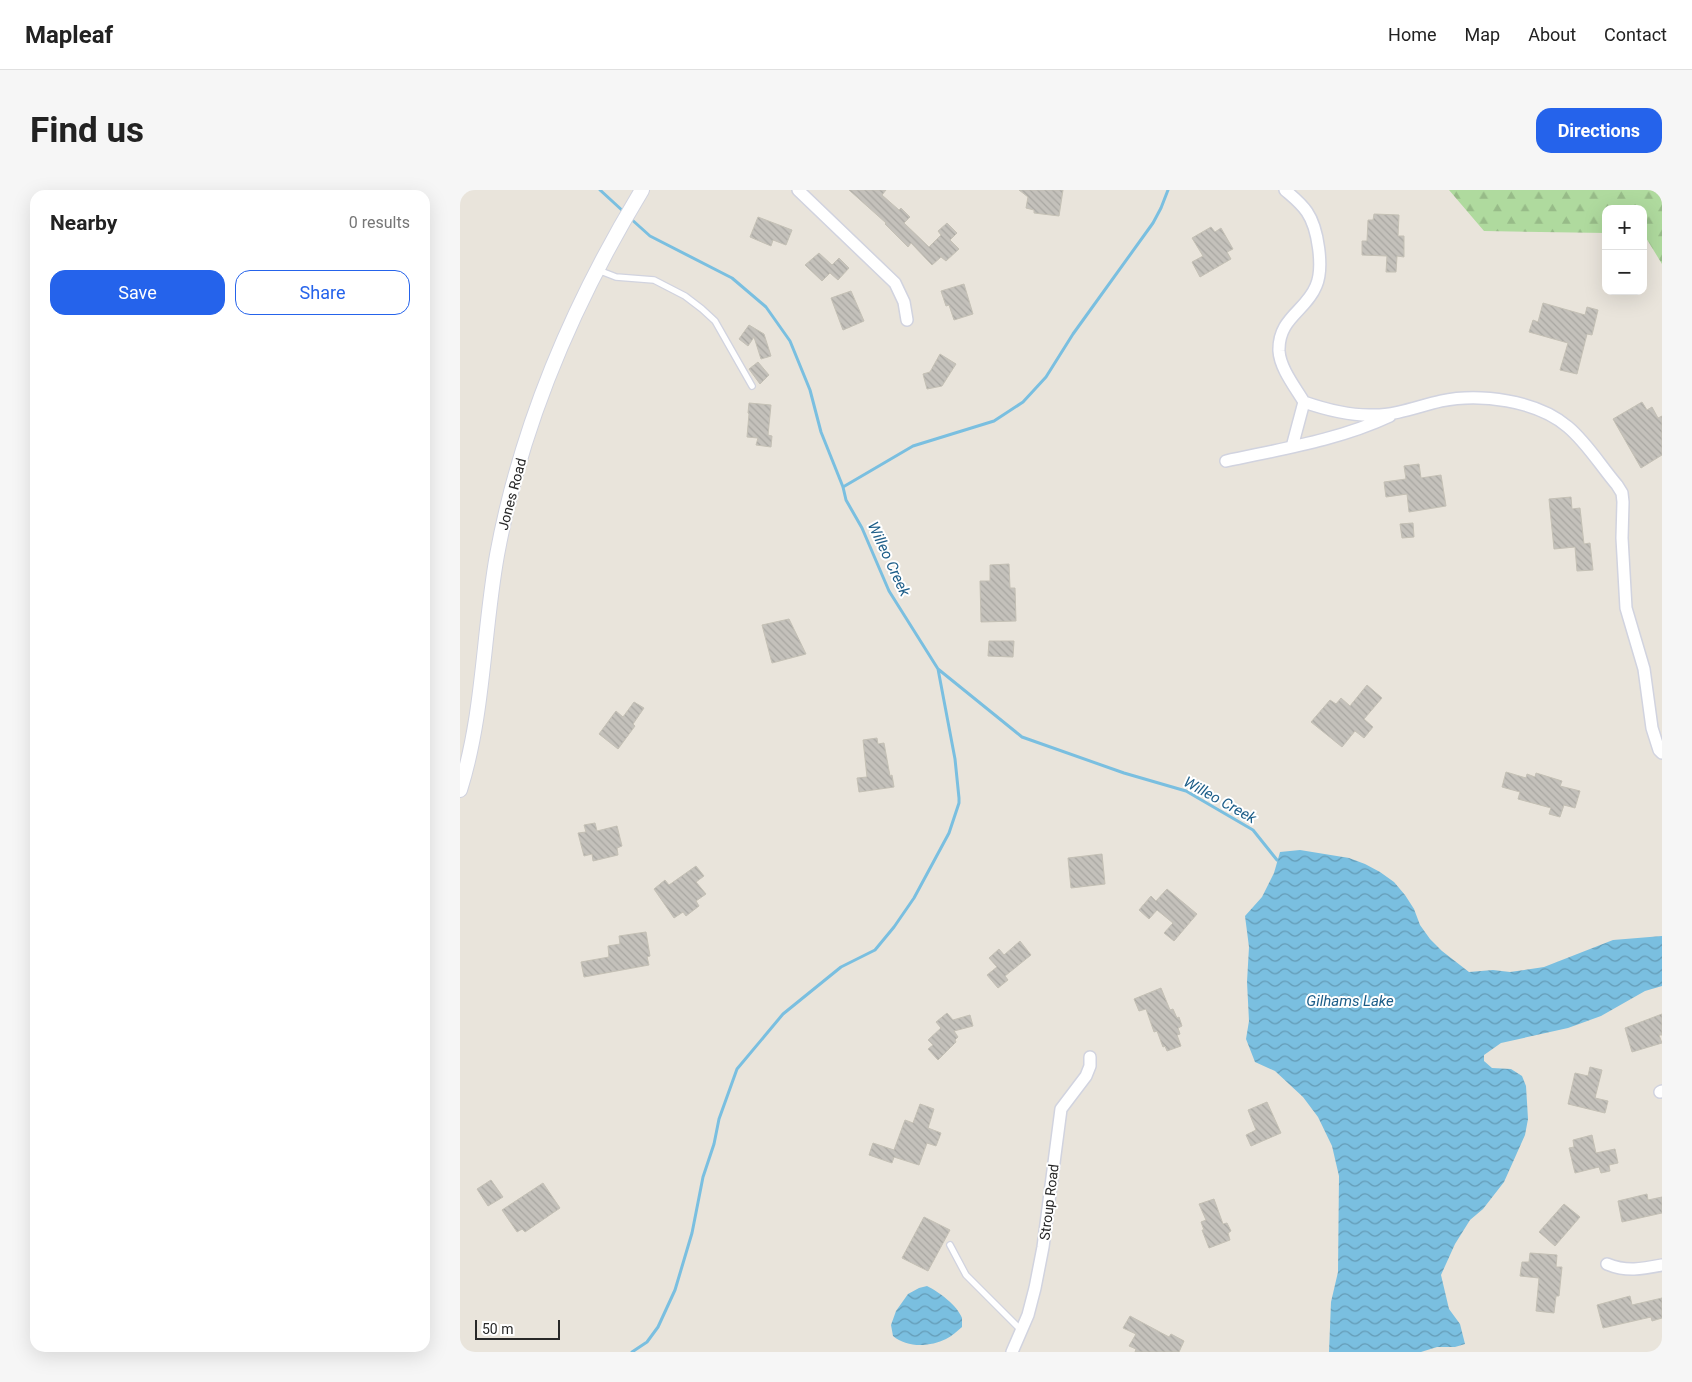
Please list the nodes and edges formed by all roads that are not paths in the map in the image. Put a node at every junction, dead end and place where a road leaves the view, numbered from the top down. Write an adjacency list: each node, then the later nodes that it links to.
1 (642, 190): 4 (street, Jones Road)
2 (798, 190): 5 (street)
3 (1286, 190): 7 (street)
4 (596, 269): 6 (lane); 12 (street, Jones Road)
5 (907, 320)
6 (752, 386)
7 (1304, 402): 8 (street); 9 (street)
8 (1401, 412): 9 (street); 11 (street)
9 (1292, 447): 10 (street)
10 (1226, 461)
11 (1662, 753)
12 (460, 790)
13 (1090, 1057): 17 (street, Stroup Road)
14 (950, 1245): 17 (lane)
15 (1607, 1264): 16 (street)
16 (1662, 1265)
17 (1021, 1330): 18 (street, Stroup Road)
18 (1012, 1352)

